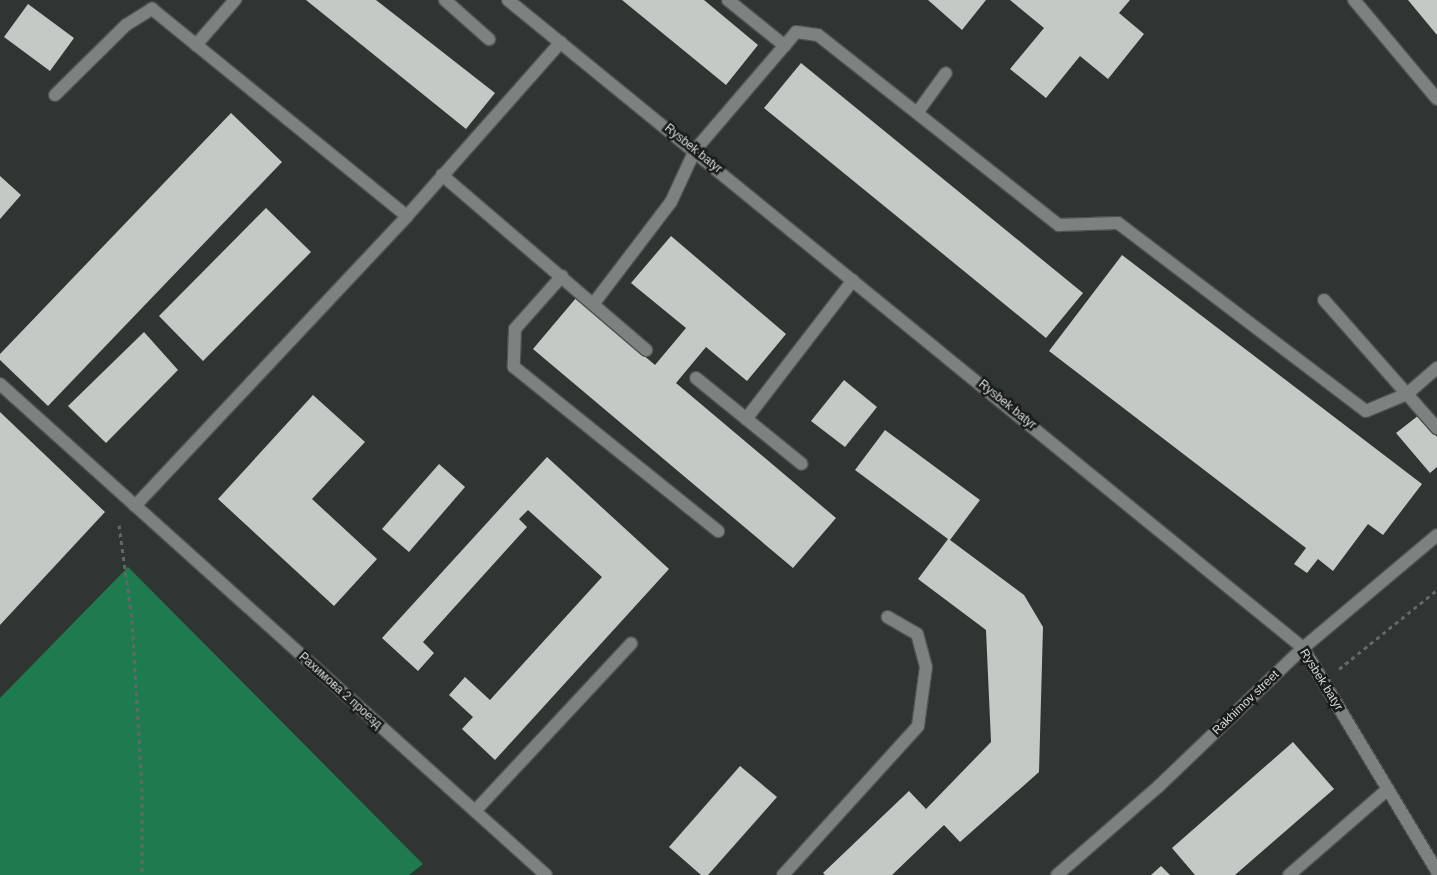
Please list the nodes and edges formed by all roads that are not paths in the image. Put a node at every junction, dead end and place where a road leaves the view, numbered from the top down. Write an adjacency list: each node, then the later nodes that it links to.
1 (235, 0): 8 (street)
2 (445, 0): 6 (street)
3 (508, 0): 7 (street, Rysbek batyr)
4 (728, 0): 9 (street)
5 (1354, 0): 12 (street)
6 (489, 39)
7 (561, 42): 14 (street, Rysbek batyr); 15 (street)
8 (196, 45): 11 (street); 16 (street)
9 (785, 46): 13 (street); 14 (street)
10 (946, 74): 13 (street)
11 (54, 94)
12 (1437, 98)
13 (917, 113): 25 (street)
14 (695, 150): 18 (street, Rysbek batyr); 20 (street)
15 (442, 176): 16 (street); 17 (street)
16 (407, 216): 29 (street)
17 (562, 276): 20 (street); 30 (street)
18 (853, 280): 26 (street); 34 (street, Rysbek batyr)
19 (1324, 300): 25 (street)
20 (594, 303): 21 (street)
21 (646, 350)
22 (1437, 368): 25 (street)
23 (696, 378): 26 (street)
24 (0, 384): 29 (street, Рахимова 2 проезд)
25 (1407, 394): 27 (street)
26 (746, 419): 28 (street)
27 (1437, 428)
28 (802, 464)
29 (135, 506): 36 (street, Рахимова 2 проезд)
30 (718, 531)
31 (1437, 535): 34 (street, Rakhimov street)
32 (888, 618): 39 (street)
33 (631, 644): 36 (street)
34 (1303, 648): 35 (street, Rysbek batyr); 40 (street, Rakhimov street)
35 (1388, 789): 37 (street, Rysbek batyr); 41 (street)
36 (475, 811): 38 (street, Рахимова 2 проезд)
37 (1437, 871)
38 (546, 875)
39 (783, 875)
40 (1057, 875)
41 (1289, 875)

